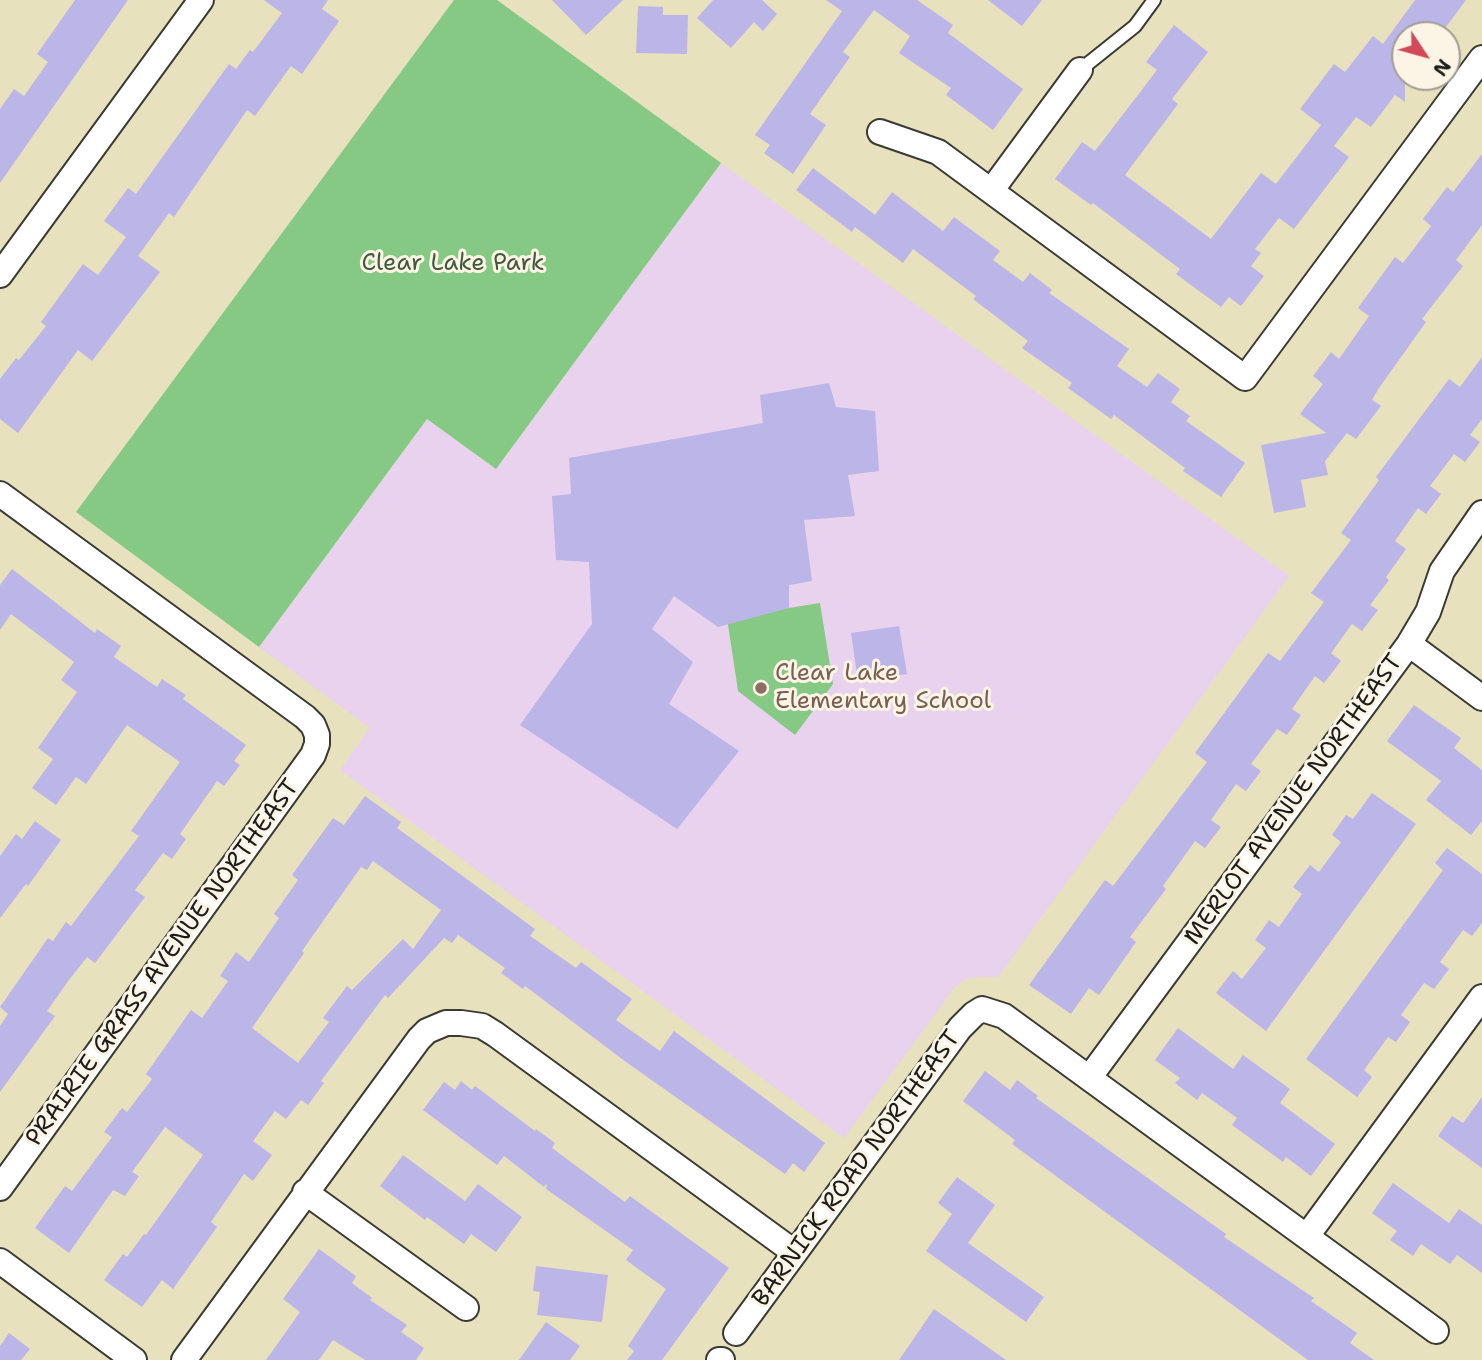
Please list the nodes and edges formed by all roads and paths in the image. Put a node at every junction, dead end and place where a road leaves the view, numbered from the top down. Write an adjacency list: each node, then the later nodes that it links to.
1 (201, 0): 7 (street)
2 (1154, 0): 4 (lane)
3 (1482, 58): 6 (street)
4 (1080, 70): 6 (street)
5 (880, 132): 6 (street)
6 (991, 191)
7 (0, 275)
8 (0, 494): 14 (street, PRAIRIE GRASS AVENUE NORTHEAST)
9 (1482, 513): 10 (street, MERLOT AVENUE NORTHEAST)
10 (1409, 644): 11 (street); 13 (street, MERLOT AVENUE NORTHEAST)
11 (1482, 698)
12 (1482, 997): 16 (street)
13 (1089, 1078): 16 (street); 17 (street, BARNICK ROAD NORTHEAST)
14 (0, 1188)
15 (305, 1192): 17 (street); 19 (street); 23 (street)
16 (1307, 1236): 20 (street)
17 (794, 1252): 21 (street, BARNICK ROAD NORTHEAST)
18 (0, 1261): 22 (street)
19 (467, 1308)
20 (1436, 1331)
21 (736, 1334)
22 (134, 1360)
23 (184, 1360)

